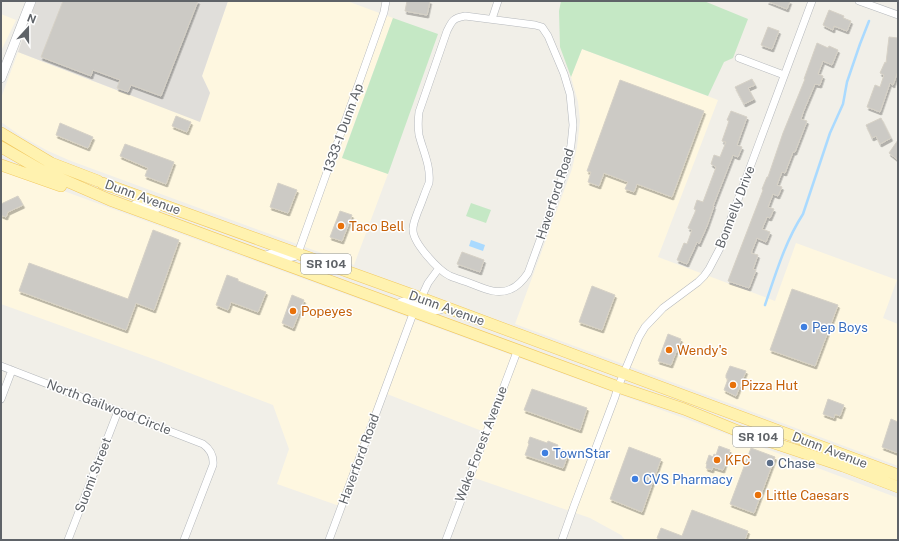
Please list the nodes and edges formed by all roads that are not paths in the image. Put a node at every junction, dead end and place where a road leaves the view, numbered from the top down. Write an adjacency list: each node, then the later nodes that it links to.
1 (31, 1): 10 (street)
2 (386, 1): 17 (street, 1333-1 Dunn Ap)
3 (498, 1): 7 (street)
4 (812, 1): 9 (street, Bonnelly Drive)
5 (859, 1): 6 (street)
6 (898, 16)
7 (492, 19): 19 (street, Haverford Road); 19 (street, Haverford Road)
8 (739, 58): 9 (street)
9 (784, 75): 27 (street, Bonnelly Drive)
10 (1, 78)
11 (1, 133): 15 (main road, Dunn Avenue / SR 104)
12 (1, 147): 14 (main road, Dunn Avenue / SR 104)
13 (1, 165): 14 (main road)
14 (110, 200): 16 (main road, Dunn Avenue / SR 104)
15 (169, 207): 16 (main road); 17 (main road, Dunn Avenue / SR 104)
16 (134, 208): 18 (main road, Dunn Avenue / SR 104)
17 (298, 253): 18 (main road); 20 (main road, Dunn Avenue / SR 104)
18 (266, 257): 21 (main road, Dunn Avenue / SR 104)
19 (439, 268): 20 (street)
20 (422, 298): 21 (main road); 22 (main road, Dunn Avenue / SR 104)
21 (398, 305): 23 (main road, Dunn Avenue / SR 104)
22 (444, 307): 23 (main road); 27 (main road, Dunn Avenue / SR 104)
23 (414, 311): 24 (main road, Dunn Avenue / SR 104); 35 (street, Haverford Road)
24 (518, 349): 28 (main road, Dunn Avenue / SR 104); 36 (street, Wake Forest Avenue)
25 (1, 366): 26 (street, North Gailwood Circle)
26 (12, 370): 29 (street); 30 (street, North Gailwood Circle)
27 (624, 373): 28 (street, Bonnelly Drive); 31 (main road, Dunn Avenue / SR 104)
28 (618, 387): 32 (main road, Dunn Avenue / SR 104); 37 (street, Bonnelly Drive)
29 (1, 399)
30 (118, 411): 33 (street, Suomi Street); 34 (street, North Gailwood Circle)
31 (898, 475)
32 (898, 487)
33 (68, 540)
34 (184, 540)
35 (329, 540)
36 (446, 540)
37 (562, 540)

